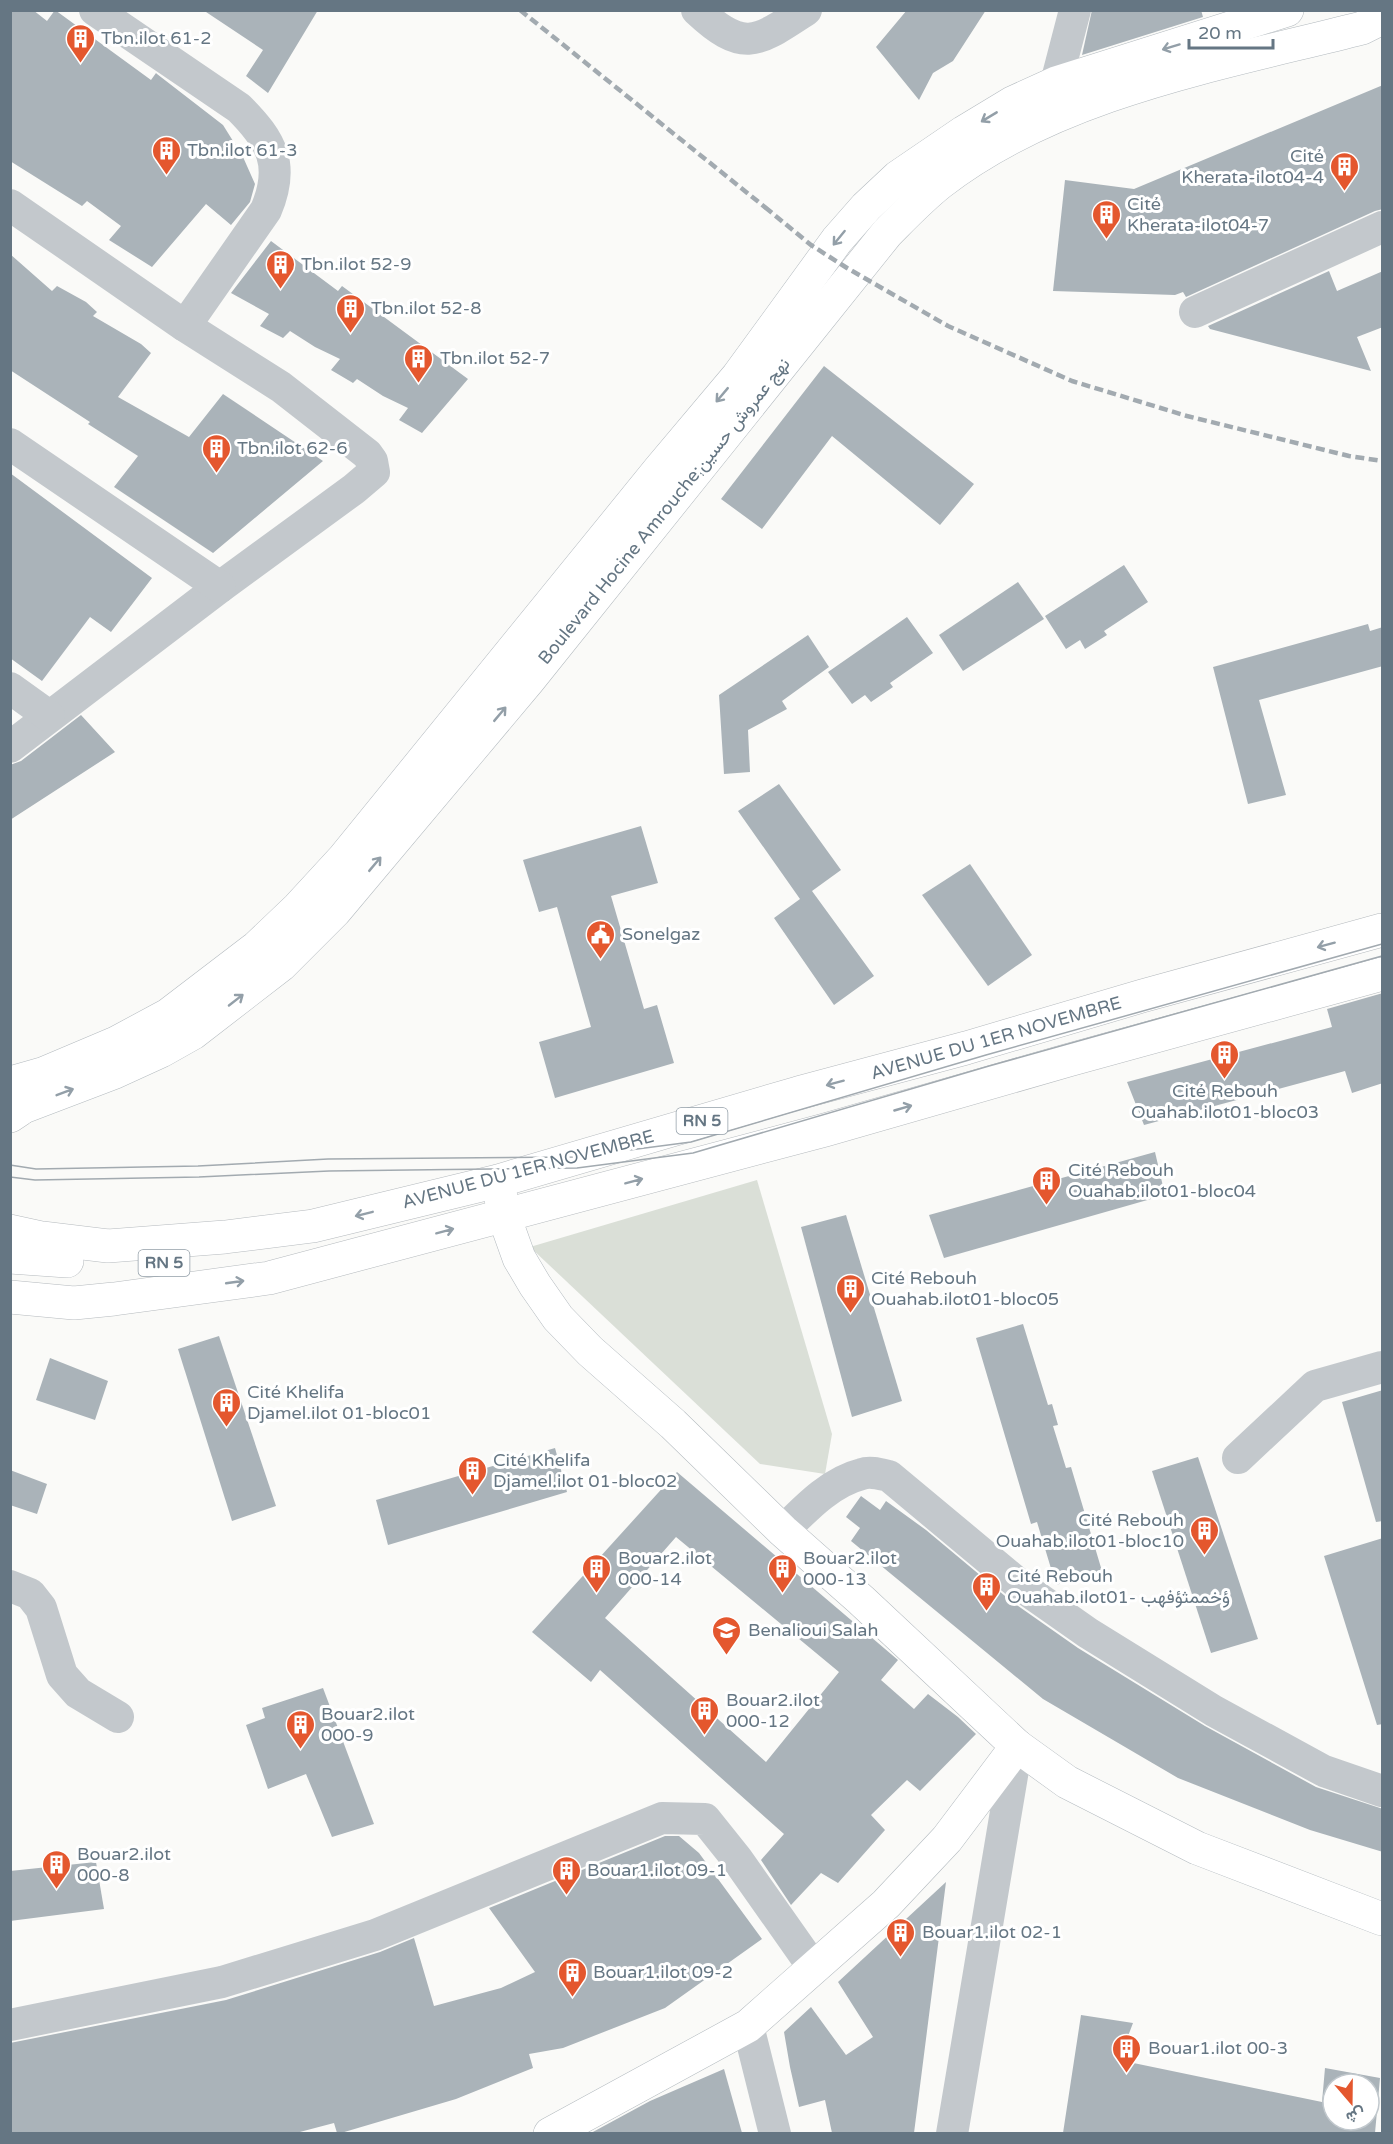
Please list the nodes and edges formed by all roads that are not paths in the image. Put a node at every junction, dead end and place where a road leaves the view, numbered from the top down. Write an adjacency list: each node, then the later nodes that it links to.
1 (95, 10): 12 (street)
2 (697, 10): 3 (street)
3 (806, 10)
4 (1075, 10): 7 (street)
5 (1287, 10): 7 (main road, Boulevard Hocine Amrouche;نهج عمروش حسين, one-way to 7)
6 (1383, 18): 8 (main road, Boulevard Hocine Amrouche;نهج عمروش حسين)
7 (1056, 82): 8 (street); 20 (main road, Boulevard Hocine Amrouche;نهج عمروش حسين, one-way to 20)
8 (1025, 131): 20 (main road, Boulevard Hocine Amrouche;نهج عمروش حسين, one-way to 8)
9 (10, 205): 12 (street)
10 (1383, 227): 11 (street)
11 (1195, 312)
12 (185, 326): 14 (street)
13 (10, 444): 14 (street)
14 (220, 587): 16 (street)
15 (10, 688): 16 (street)
16 (49, 716): 17 (street)
17 (10, 747)
18 (1383, 930): 21 (main road, AVENUE DU 1ER NOVEMBRE / RN 5, one-way to 21)
19 (1383, 974): 22 (main road, RN 5, one-way to 19)
20 (12, 1105)
21 (498, 1181): 22 (main road); 23 (main road, AVENUE DU 1ER NOVEMBRE / RN 5, one-way to 23)
22 (504, 1216): 27 (main road, RN 5, one-way to 22); 31 (main road)
23 (313, 1226): 24 (main road, AVENUE DU 1ER NOVEMBRE / RN 5); 25 (main road, RN 5)
24 (10, 1231)
25 (10, 1257)
26 (10, 1272): 27 (main road, RN 5)
27 (192, 1288): 28 (main road, RN 5)
28 (10, 1297)
29 (1383, 1367): 30 (street)
30 (1238, 1458)
31 (783, 1531): 34 (main road); 35 (street)
32 (10, 1586): 33 (street)
33 (118, 1717)
34 (1017, 1746): 36 (main road); 37 (main road); 42 (street)
35 (1383, 1791)
36 (1383, 1919)
37 (813, 1967): 38 (street); 39 (main road)
38 (10, 2025)
39 (748, 2026): 40 (main road); 41 (street)
40 (550, 2133)
41 (775, 2133)
42 (952, 2133)

